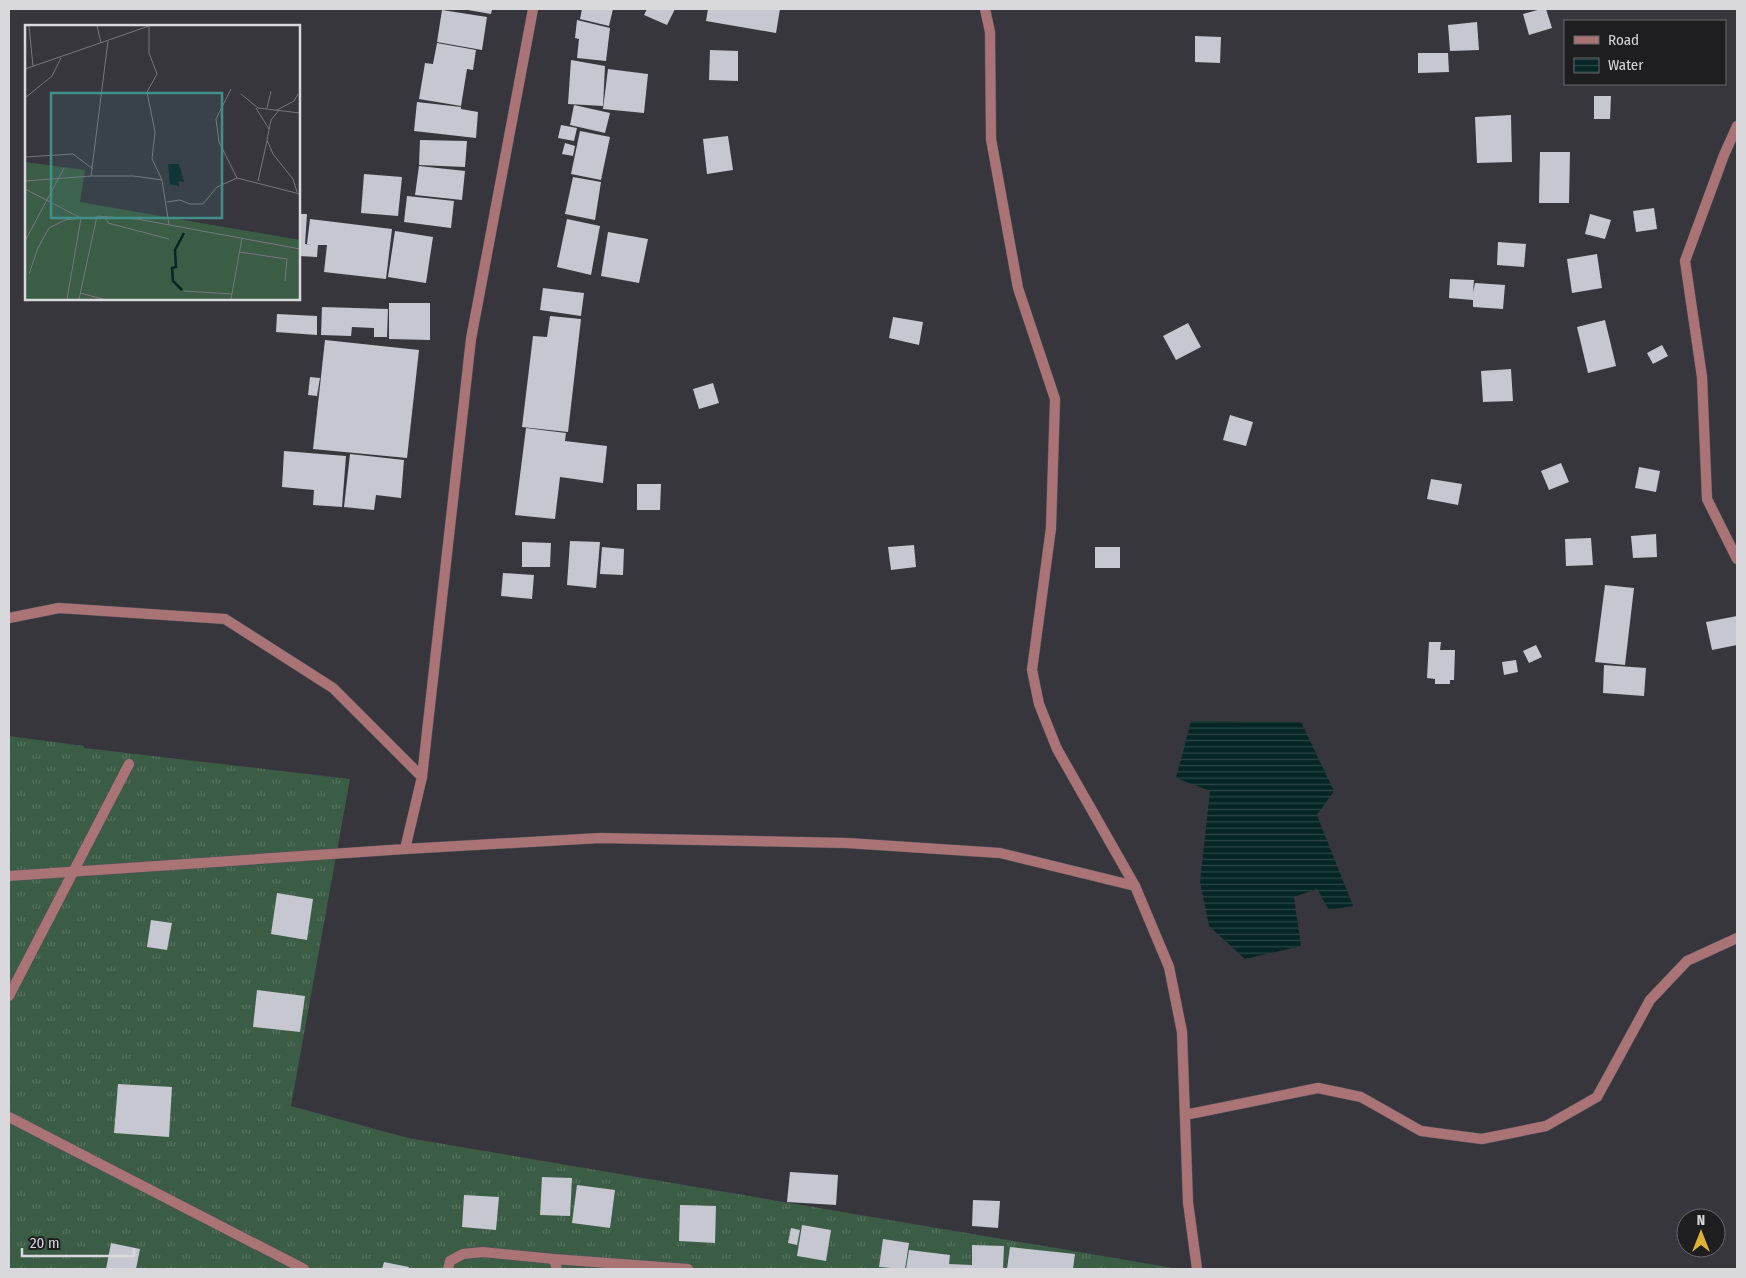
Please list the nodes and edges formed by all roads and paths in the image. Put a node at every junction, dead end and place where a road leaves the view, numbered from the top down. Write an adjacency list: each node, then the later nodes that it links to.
1 (533, 9): 7 (street)
2 (985, 9): 10 (street)
3 (1737, 126): 4 (street)
4 (1737, 559)
5 (9, 618): 7 (street)
6 (129, 764): 12 (street)
7 (422, 777): 8 (street)
8 (405, 849): 9 (street); 10 (street)
9 (9, 876)
10 (1134, 886): 13 (street)
11 (1737, 938): 13 (street)
12 (9, 996)
13 (1185, 1115): 19 (street)
14 (9, 1117): 16 (street)
15 (556, 1264): 17 (street); 18 (street)
16 (304, 1269)
17 (448, 1269)
18 (688, 1269)
19 (1197, 1269)

